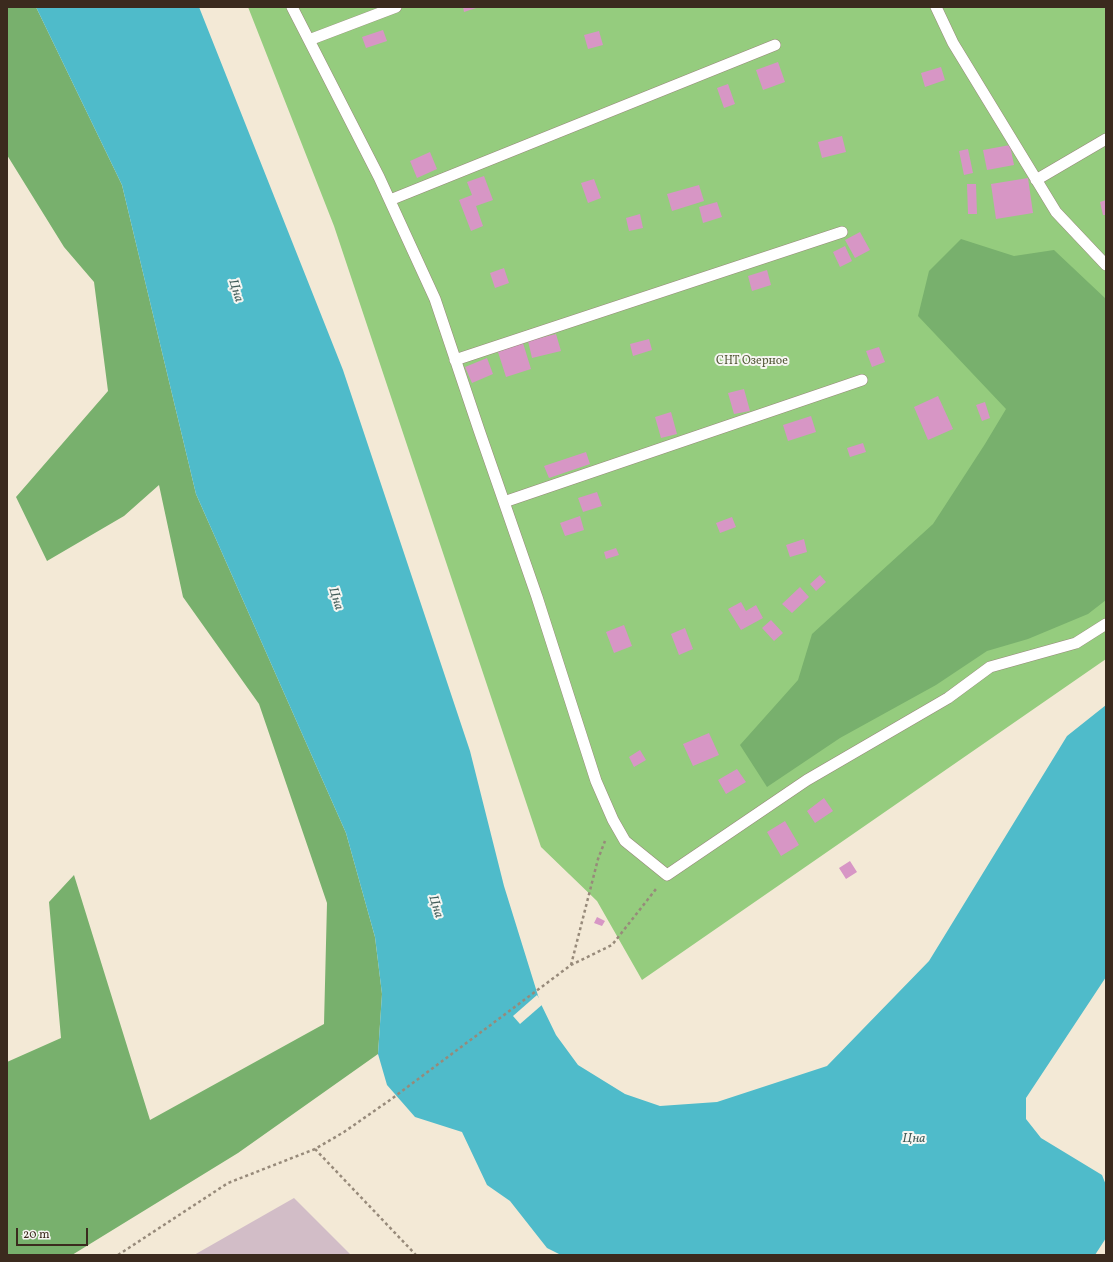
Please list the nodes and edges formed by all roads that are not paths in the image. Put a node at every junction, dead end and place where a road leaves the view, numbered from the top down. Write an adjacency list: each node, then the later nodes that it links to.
1 (292, 7): 4 (lane)
2 (396, 7): 4 (lane)
3 (936, 7): 7 (lane)
4 (309, 40): 8 (lane)
5 (775, 45): 8 (lane)
6 (1106, 139): 7 (lane)
7 (1036, 180): 10 (lane)
8 (390, 200): 11 (lane)
9 (842, 232): 11 (lane)
10 (1106, 265)
11 (455, 360): 13 (lane)
12 (862, 380): 13 (lane)
13 (504, 502): 14 (lane)
14 (1106, 624)

